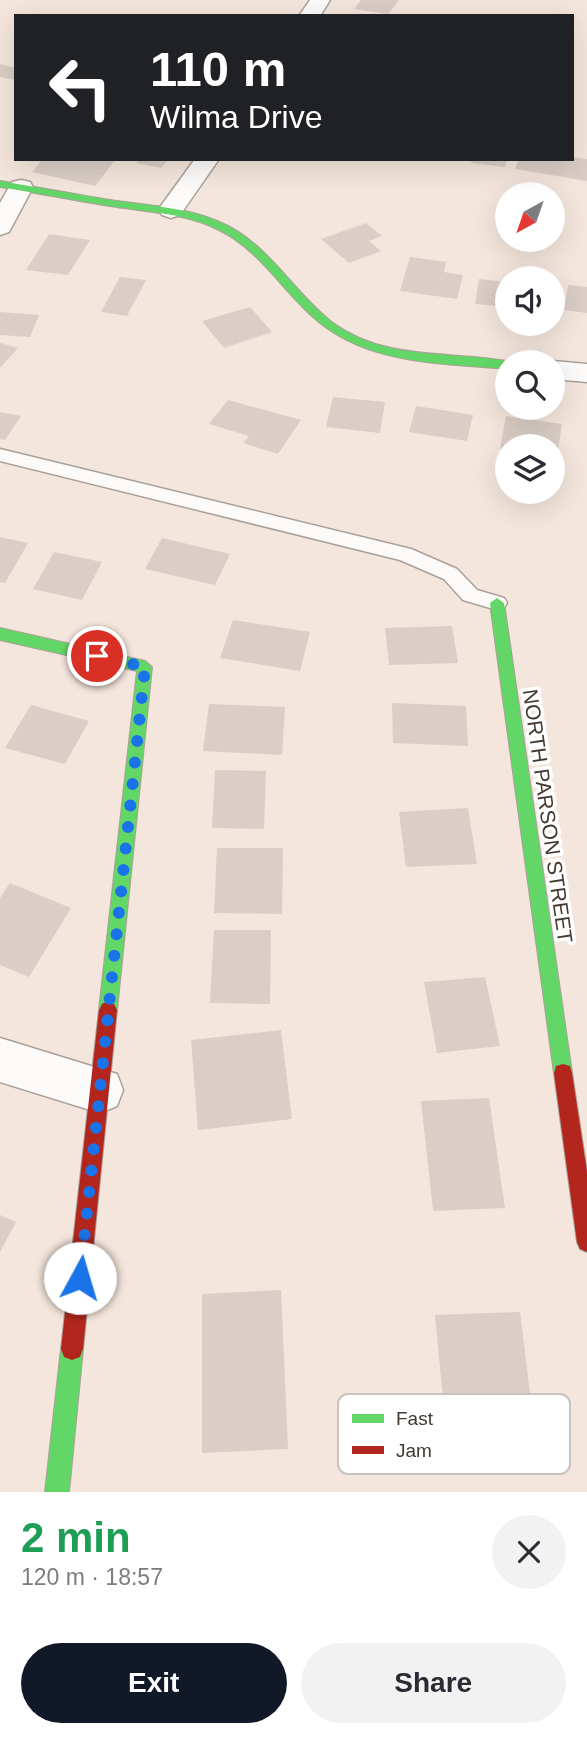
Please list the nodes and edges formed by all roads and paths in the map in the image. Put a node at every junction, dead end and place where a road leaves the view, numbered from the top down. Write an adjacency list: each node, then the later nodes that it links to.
1 (206, 161): 3 (street)
2 (10, 185): 3 (street); 4 (street)
3 (171, 210): 5 (street)
4 (0, 227)
5 (495, 364)
6 (565, 371): 7 (street)
7 (587, 373)
8 (0, 455): 9 (lane)
9 (497, 603): 13 (street, NORTH PARSON STREET)
10 (0, 634): 12 (street)
11 (0, 1060): 12 (street)
12 (100, 1090): 14 (street)
13 (587, 1242)
14 (57, 1492)

